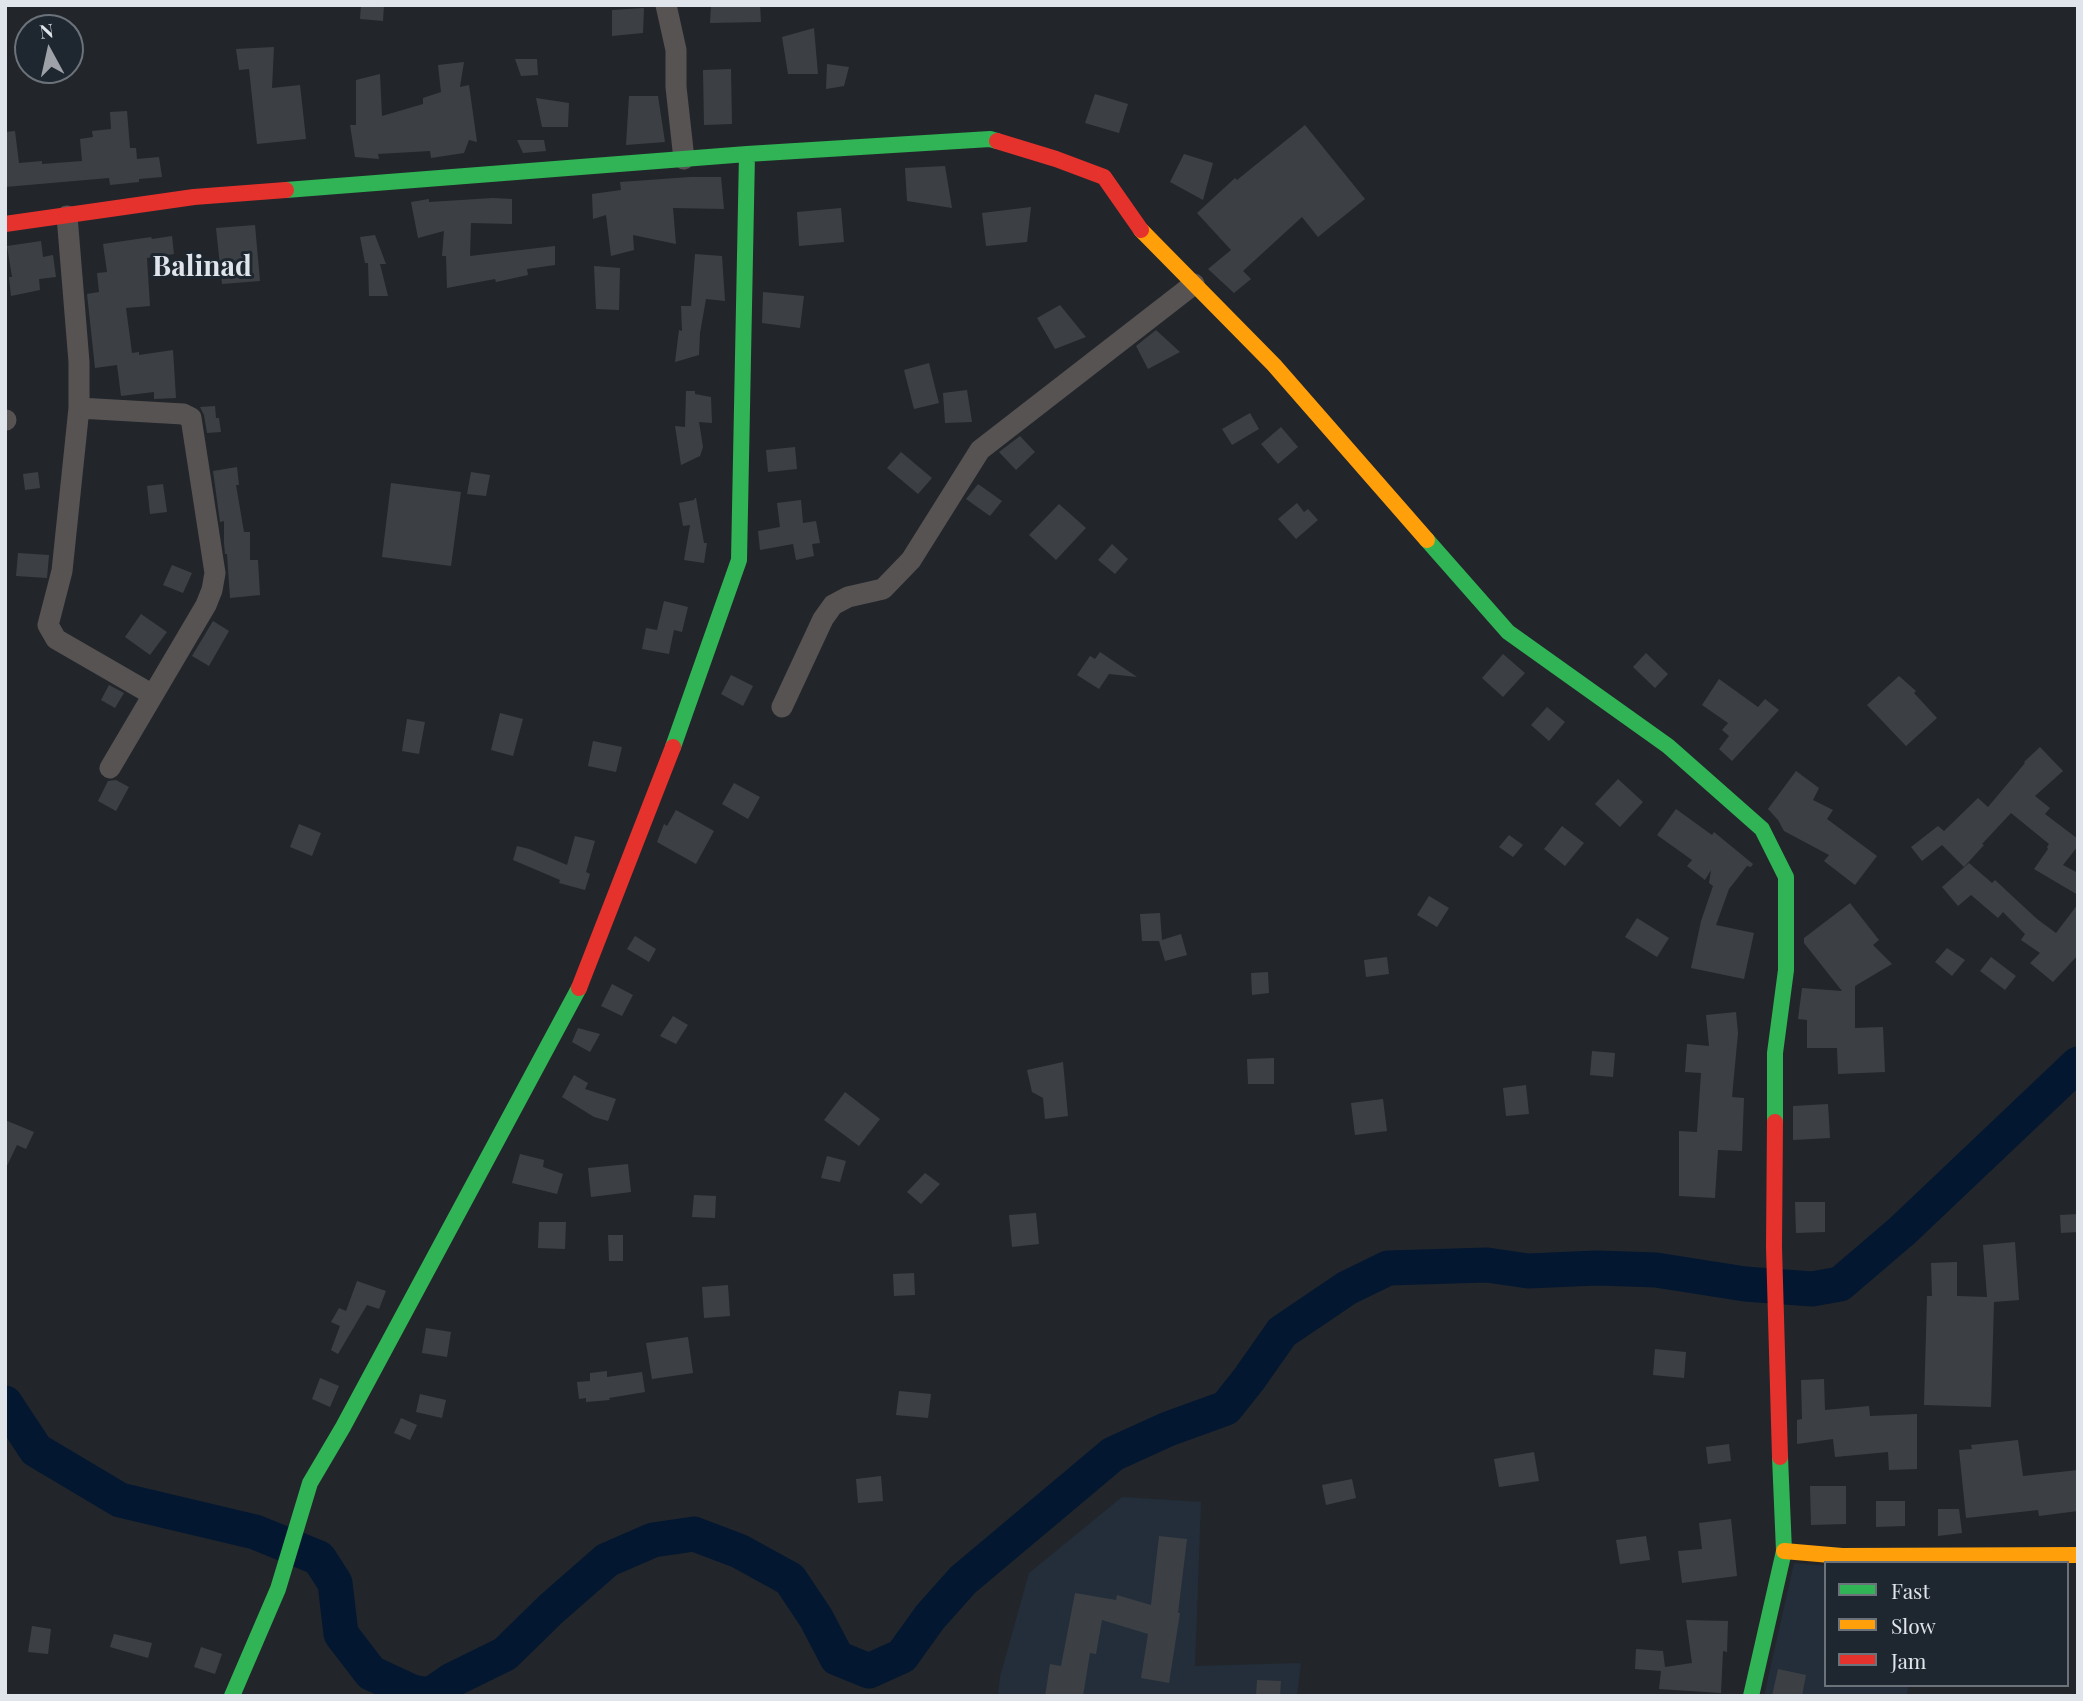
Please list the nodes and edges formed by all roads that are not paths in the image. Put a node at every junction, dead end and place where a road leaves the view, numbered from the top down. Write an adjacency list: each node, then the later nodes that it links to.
1 (666, 5): 3 (street)
2 (747, 154): 3 (main road); 6 (main road); 13 (main road)
3 (684, 159): 4 (main road)
4 (67, 216): 5 (main road); 7 (street)
5 (5, 224)
6 (1194, 284): 9 (street); 11 (main road)
7 (79, 408): 8 (street); 8 (street)
8 (153, 695): 10 (street)
9 (782, 707)
10 (110, 768)
11 (1784, 1551): 12 (main road); 14 (main road)
12 (2078, 1555)
13 (232, 1696)
14 (1751, 1696)

